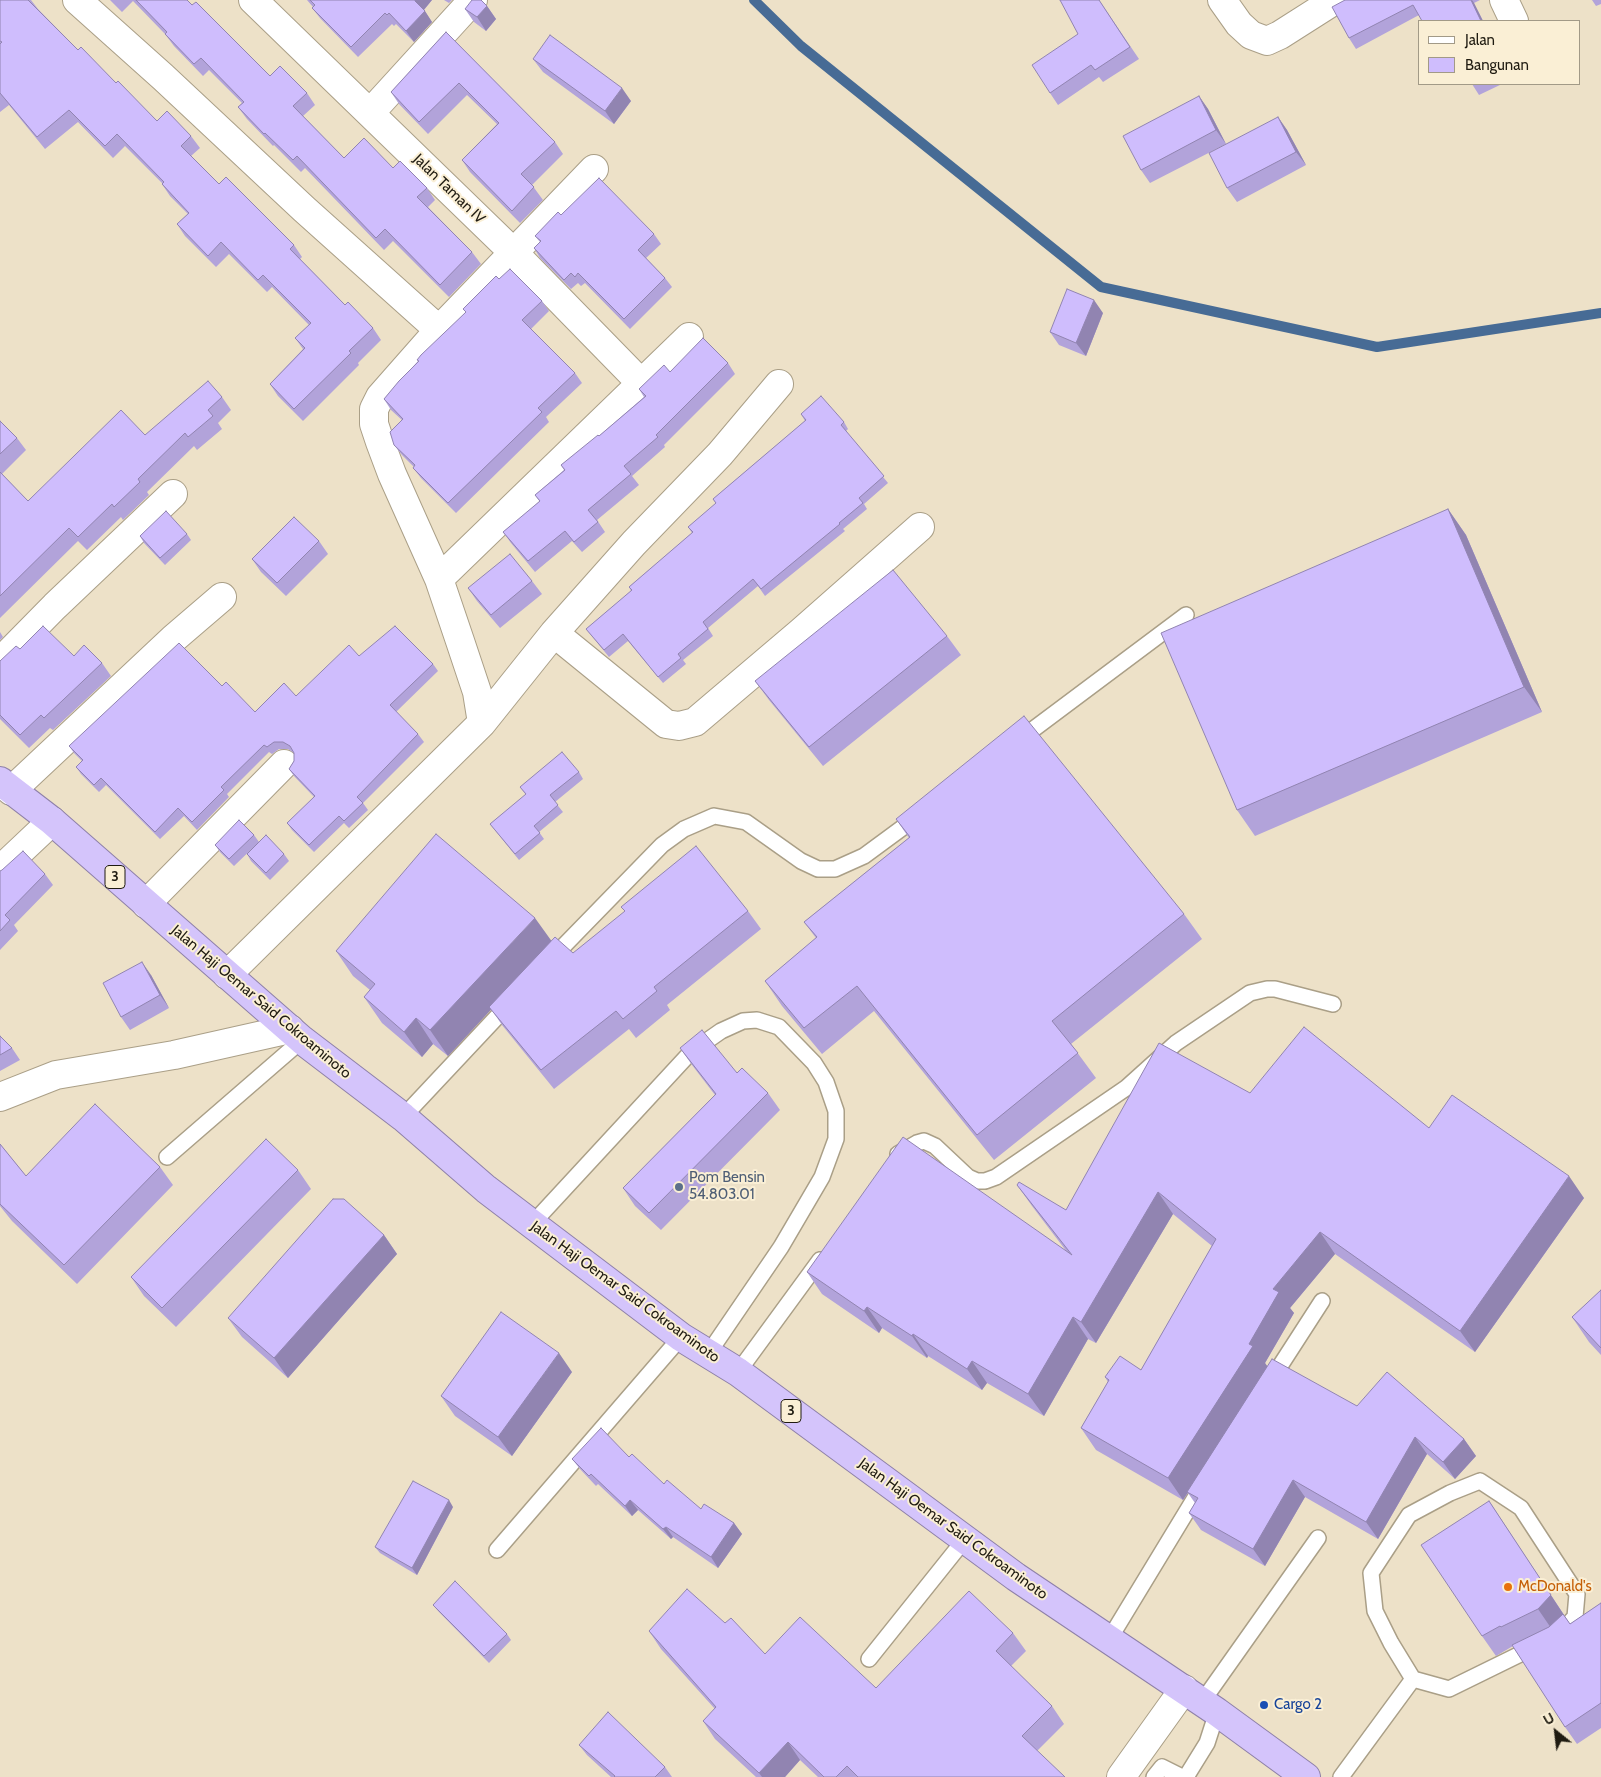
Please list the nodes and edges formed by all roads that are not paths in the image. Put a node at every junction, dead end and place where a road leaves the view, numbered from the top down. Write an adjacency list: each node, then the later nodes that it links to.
1 (77, 0): 11 (street)
2 (254, 0): 8 (street, Jalan Taman IV)
3 (472, 0): 8 (street)
4 (1222, 0): 5 (street)
5 (1335, 0)
6 (1504, 0): 7 (street)
7 (1514, 20)
8 (370, 113): 10 (street, Jalan Taman IV)
9 (594, 169): 10 (street)
10 (513, 252): 11 (street); 13 (street, Jalan Taman IV)
11 (439, 330): 17 (street)
12 (689, 337): 13 (street)
13 (640, 382): 17 (street)
14 (779, 384): 20 (street)
15 (174, 494): 21 (street)
16 (920, 527): 20 (street)
17 (439, 579): 22 (street)
18 (222, 597): 25 (street)
19 (1186, 615): 23 (lane)
20 (554, 633): 22 (street)
21 (0, 662)
22 (482, 723): 31 (street)
23 (1006, 750)
24 (284, 764): 29 (street)
25 (6, 786): 27 (highway, Jalan Haji Oemar Said Cokroaminoto / 3)
26 (927, 809): 30 (lane)
27 (52, 821): 28 (street); 29 (highway, Jalan Haji Oemar Said Cokroaminoto / 3)
28 (0, 870)
29 (146, 904): 31 (highway, Jalan Haji Oemar Said Cokroaminoto / 3)
30 (543, 967)
31 (227, 975): 34 (highway, Jalan Haji Oemar Said Cokroaminoto / 3)
32 (523, 989): 36 (lane)
33 (1333, 1004): 38 (lane)
34 (296, 1034): 35 (street); 36 (highway, Jalan Haji Oemar Said Cokroaminoto / 3); 37 (lane)
35 (0, 1097)
36 (403, 1117): 39 (highway, Jalan Haji Oemar Said Cokroaminoto / 3)
37 (167, 1157)
38 (892, 1162)
39 (532, 1224): 42 (highway, Jalan Haji Oemar Said Cokroaminoto / 3); 43 (lane)
40 (827, 1250): 44 (lane)
41 (1322, 1302): 45 (lane)
42 (681, 1337): 43 (highway, Jalan Haji Oemar Said Cokroaminoto / 3); 49 (lane)
43 (708, 1354): 44 (highway, Jalan Haji Oemar Said Cokroaminoto / 3)
44 (738, 1372): 48 (highway, Jalan Haji Oemar Said Cokroaminoto / 3)
45 (1264, 1391)
46 (1211, 1472): 50 (lane)
47 (1318, 1538): 53 (lane)
48 (965, 1539): 50 (highway, Jalan Haji Oemar Said Cokroaminoto / 3); 51 (lane)
49 (497, 1550)
50 (1110, 1638): 53 (highway, Jalan Haji Oemar Said Cokroaminoto / 3)
51 (869, 1660)
52 (1413, 1679): 52 (lane); 60 (lane)
53 (1201, 1701): 54 (street); 58 (lane); 59 (highway, Jalan Haji Oemar Said Cokroaminoto / 3)
54 (1139, 1751): 55 (lane); 56 (street)
55 (1158, 1772): 57 (lane)
56 (1121, 1777)
57 (1182, 1777)
58 (1186, 1777)
59 (1306, 1777)
60 (1341, 1777)

